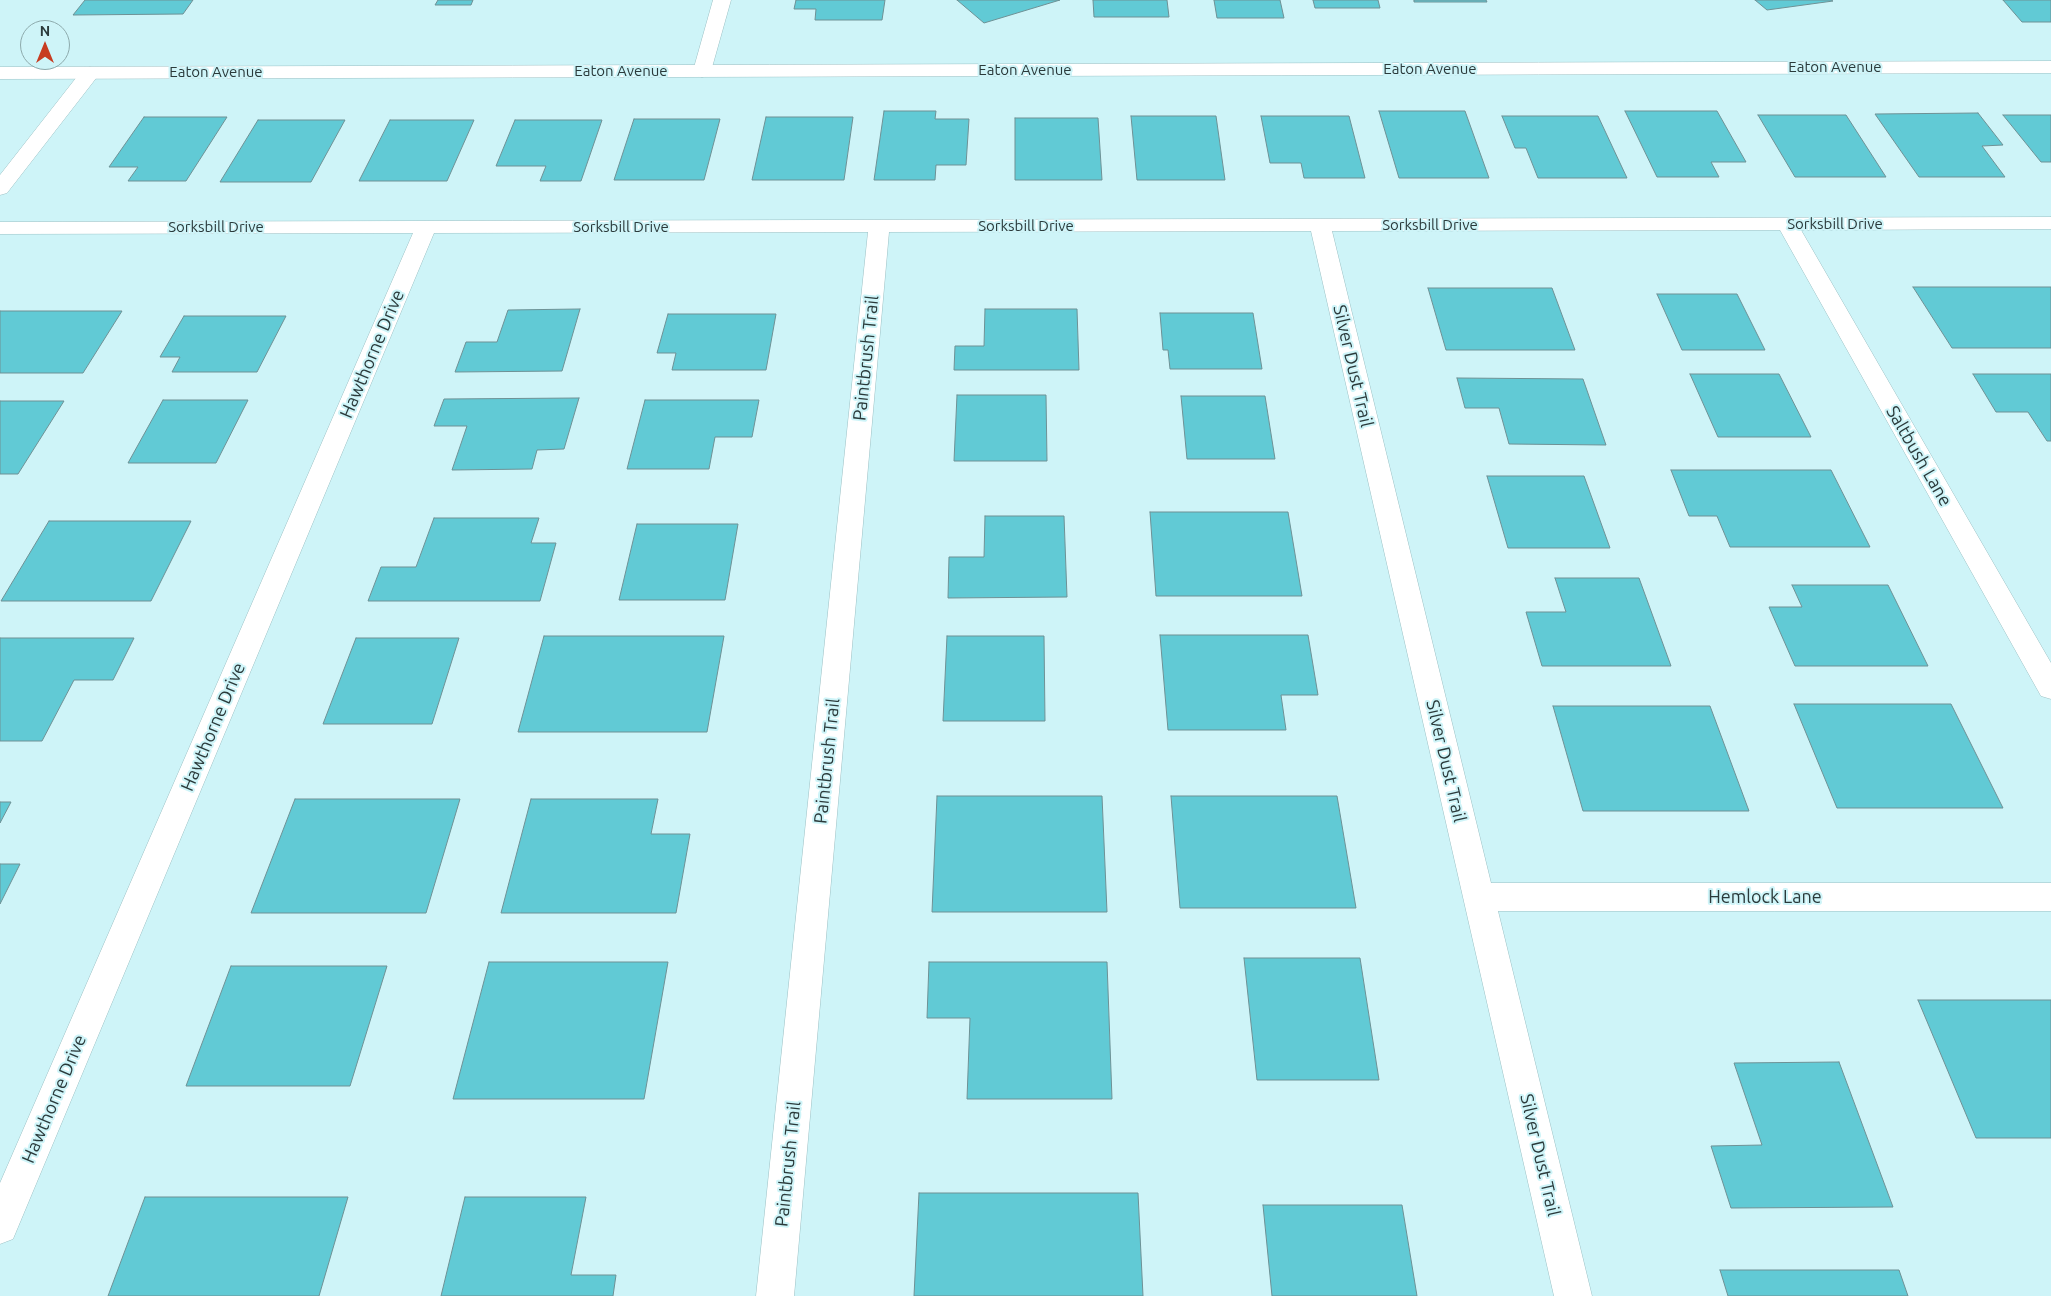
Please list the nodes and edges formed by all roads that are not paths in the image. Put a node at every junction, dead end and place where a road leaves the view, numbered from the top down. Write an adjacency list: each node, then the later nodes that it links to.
1 (722, 0): 3 (street)
2 (2051, 67): 3 (street, Eaton Avenue)
3 (702, 71): 5 (street, Eaton Avenue)
4 (0, 73): 5 (street, Eaton Avenue)
5 (90, 73): 6 (street)
6 (0, 189)
7 (1787, 224): 8 (street, Sorksbill Drive); 9 (street, Sorksbill Drive); 13 (street, Saltbush Lane)
8 (2051, 224)
9 (1320, 225): 10 (street, Sorksbill Drive); 14 (street, Silver Dust Trail)
10 (879, 226): 11 (street, Sorksbill Drive); 17 (street, Paintbrush Trail)
11 (426, 227): 12 (street, Sorksbill Drive); 16 (street, Hawthorne Drive)
12 (0, 228)
13 (2051, 688)
14 (1479, 897): 15 (street, Hemlock Lane); 18 (street, Silver Dust Trail)
15 (2051, 897)
16 (0, 1226)
17 (776, 1296)
18 (1573, 1296)

